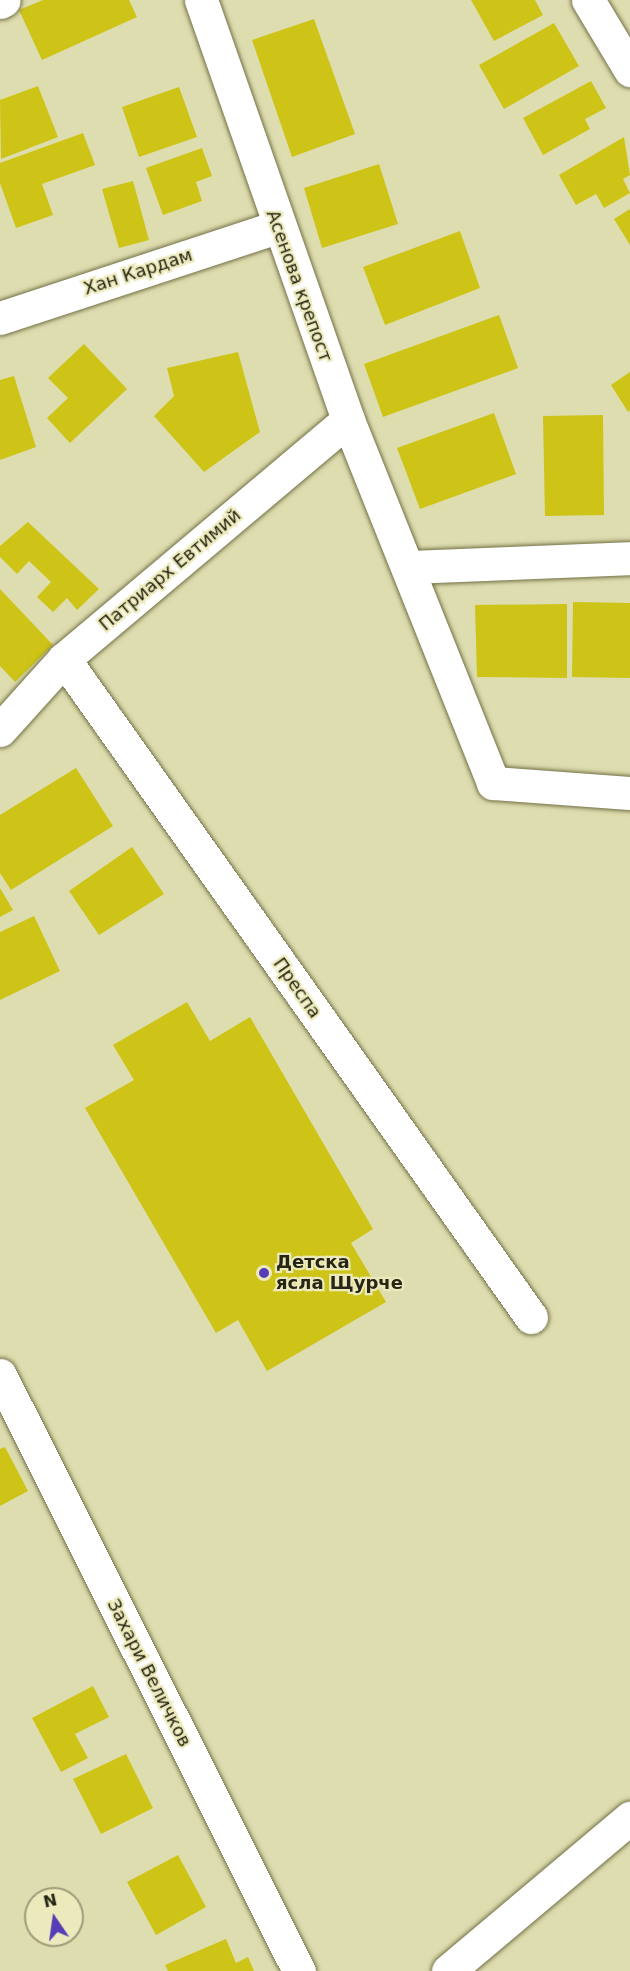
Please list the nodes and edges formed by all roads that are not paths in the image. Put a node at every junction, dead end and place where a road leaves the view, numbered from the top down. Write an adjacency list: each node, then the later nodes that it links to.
1 (201, 0): 4 (street, Асенова крепост)
2 (588, 0): 3 (street)
3 (630, 70)
4 (276, 226): 5 (street, Хан Кардам); 6 (street, Асенова крепост)
5 (0, 318)
6 (348, 420): 8 (street, Асенова крепост); 9 (street, Патриарх Евтимий)
7 (630, 558): 8 (street)
8 (408, 567): 11 (street, Асенова крепост)
9 (64, 659): 10 (street, Патриарх Евтимий); 12 (street, Преспа)
10 (0, 730)
11 (630, 793)
12 (531, 1317)
13 (0, 1375): 15 (street, Захари Величков)
14 (630, 1818): 16 (street)
15 (299, 1971)
16 (448, 1971)

